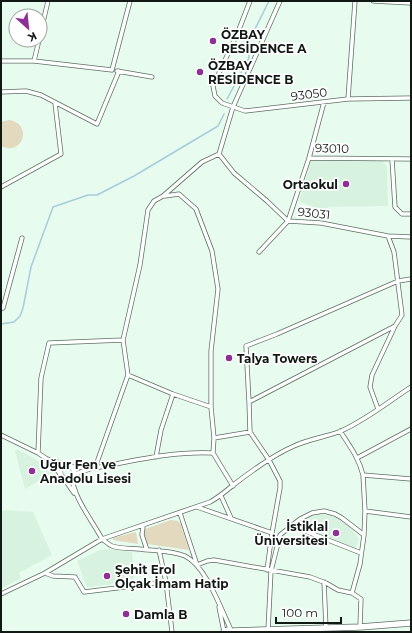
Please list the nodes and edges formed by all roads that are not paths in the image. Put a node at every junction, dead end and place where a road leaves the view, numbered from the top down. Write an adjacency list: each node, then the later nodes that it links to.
1 (130, 1): 10 (street)
2 (250, 1): 18 (street, 93050)
3 (280, 1): 18 (street)
4 (354, 1): 15 (street)
5 (373, 1): 6 (street)
6 (411, 3)
7 (37, 48): 9 (street)
8 (1, 61): 9 (street)
9 (34, 61): 10 (street)
10 (112, 70): 11 (street)
11 (119, 71): 12 (street); 16 (street)
12 (152, 77)
13 (1, 92): 16 (street)
14 (411, 98): 15 (street, 93050)
15 (348, 99): 17 (street, 93050)
16 (55, 102): 23 (street)
17 (324, 102): 18 (street, 93050); 20 (street, 93010)
18 (233, 107): 19 (street)
19 (219, 154): 24 (street); 26 (street, 93031)
20 (308, 158): 21 (street, 93010); 26 (street)
21 (392, 159): 22 (street, 93010); 25 (street)
22 (411, 159)
23 (1, 187)
24 (163, 196): 35 (street); 40 (street)
25 (411, 214)
26 (288, 221): 27 (street, 93031); 30 (street)
27 (388, 236): 28 (street, 93031); 32 (street)
28 (411, 237)
29 (22, 238): 33 (street)
30 (259, 252)
31 (411, 279): 32 (street)
32 (398, 281): 34 (street); 39 (street)
33 (1, 309)
34 (395, 326): 39 (street); 41 (street)
35 (123, 340): 36 (street); 47 (street)
36 (128, 375): 38 (street); 56 (street)
37 (411, 387): 41 (street)
38 (173, 394): 40 (street); 49 (street)
39 (249, 402): 44 (street)
40 (211, 407): 46 (street)
41 (378, 409): 43 (street)
42 (411, 429): 50 (street)
43 (340, 431): 50 (street); 52 (street)
44 (250, 432): 46 (street); 52 (street)
45 (1, 436): 47 (street)
46 (214, 438): 48 (street)
47 (38, 453): 51 (street)
48 (213, 453): 49 (street); 61 (street)
49 (156, 457): 56 (street)
50 (357, 458): 59 (street)
51 (47, 459): 53 (street); 57 (street)
52 (269, 460): 61 (street); 71 (street)
53 (66, 465): 54 (street); 57 (street)
54 (72, 467): 55 (street); 58 (street)
55 (90, 468): 56 (street); 58 (street)
56 (95, 468)
57 (62, 475): 58 (street); 63 (street)
58 (72, 475): 63 (street)
59 (363, 475): 60 (street); 65 (street)
60 (411, 479)
61 (233, 486): 62 (street)
62 (221, 496): 64 (street); 68 (street)
63 (78, 498): 73 (street)
64 (197, 507): 66 (street); 68 (street)
65 (365, 511): 67 (street); 72 (street)
66 (180, 513): 70 (street); 77 (street)
67 (411, 517)
68 (231, 518): 71 (street)
69 (294, 524): 72 (street); 76 (street); 78 (street)
70 (143, 526): 73 (street); 74 (street)
71 (272, 533): 78 (street)
72 (364, 536): 76 (street)
73 (102, 539): 74 (street); 79 (street)
74 (147, 550): 75 (street)
75 (159, 550): 77 (street); 80 (street)
76 (361, 554): 83 (street)
77 (197, 565): 78 (street); 84 (street)
78 (269, 570): 81 (street); 88 (street)
79 (45, 573): 80 (street); 82 (street)
80 (166, 582): 90 (street)
81 (324, 582): 83 (street); 87 (street)
82 (1, 594)
83 (352, 594): 86 (street)
84 (217, 598): 89 (street); 91 (street)
85 (411, 623): 86 (main road)
86 (360, 627): 87 (main road)
87 (326, 628): 88 (main road)
88 (268, 630): 89 (main road)
89 (232, 631): 91 (main road)
90 (172, 632)
91 (224, 632)

